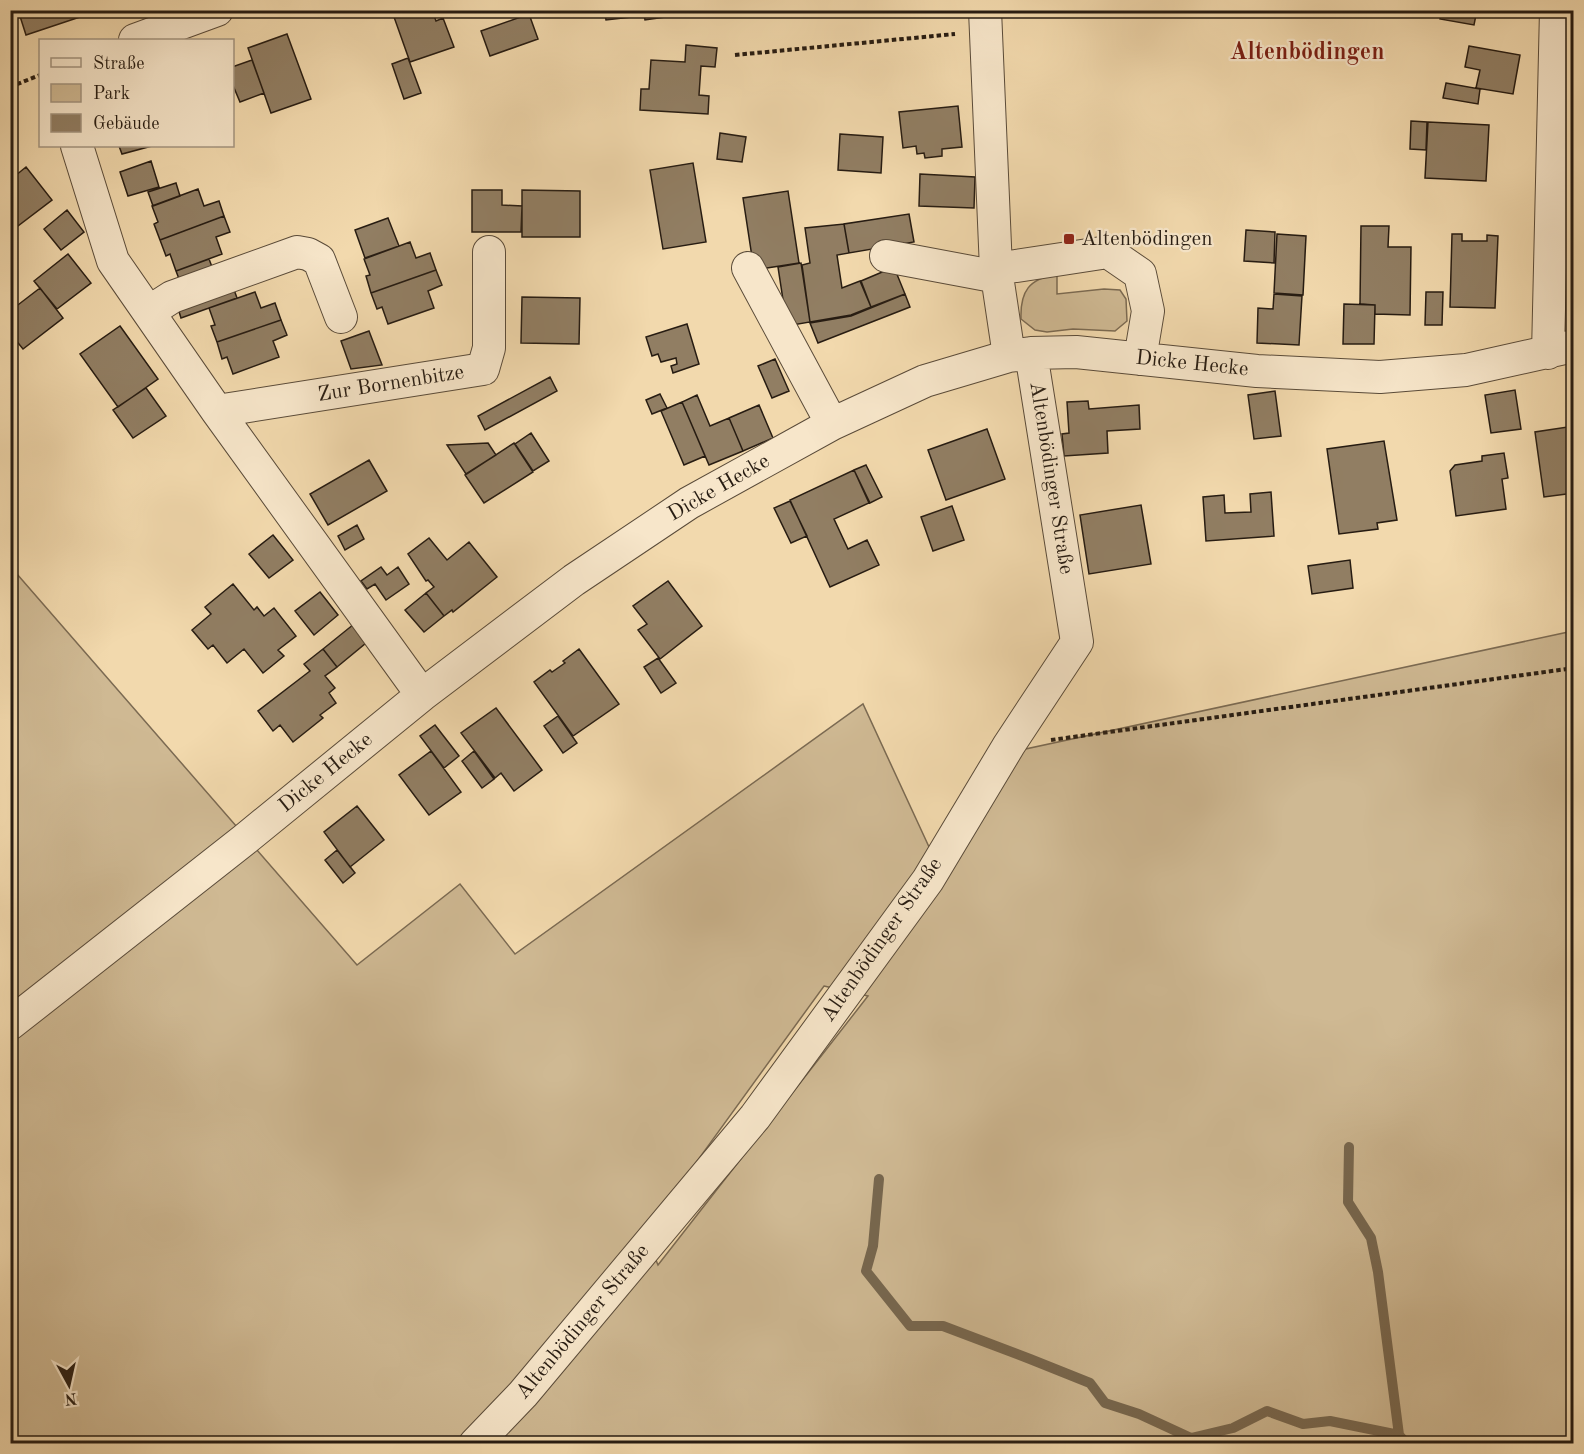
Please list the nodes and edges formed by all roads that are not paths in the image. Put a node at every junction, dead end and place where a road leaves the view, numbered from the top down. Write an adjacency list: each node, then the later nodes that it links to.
1 (217, 10): 4 (street)
2 (1556, 10): 12 (street)
3 (985, 21): 9 (street, Altenbödinger Straße)
4 (138, 39)
5 (77, 147): 10 (street)
6 (489, 252): 15 (street, Zur Bornenbitze)
7 (886, 256): 9 (street)
8 (748, 268): 16 (street)
9 (997, 273): 13 (street, Altenbödinger Straße); 14 (street)
10 (150, 314): 11 (street); 15 (street)
11 (341, 317)
12 (1561, 350): 14 (street, Dicke Hecke)
13 (1020, 354): 14 (street, Dicke Hecke); 16 (street, Dicke Hecke); 19 (street, Altenbödinger Straße)
14 (1140, 359)
15 (217, 411): 17 (street)
16 (832, 424): 17 (street, Dicke Hecke)
17 (422, 695): 18 (street, Dicke Hecke)
18 (10, 1024)
19 (475, 1443)

